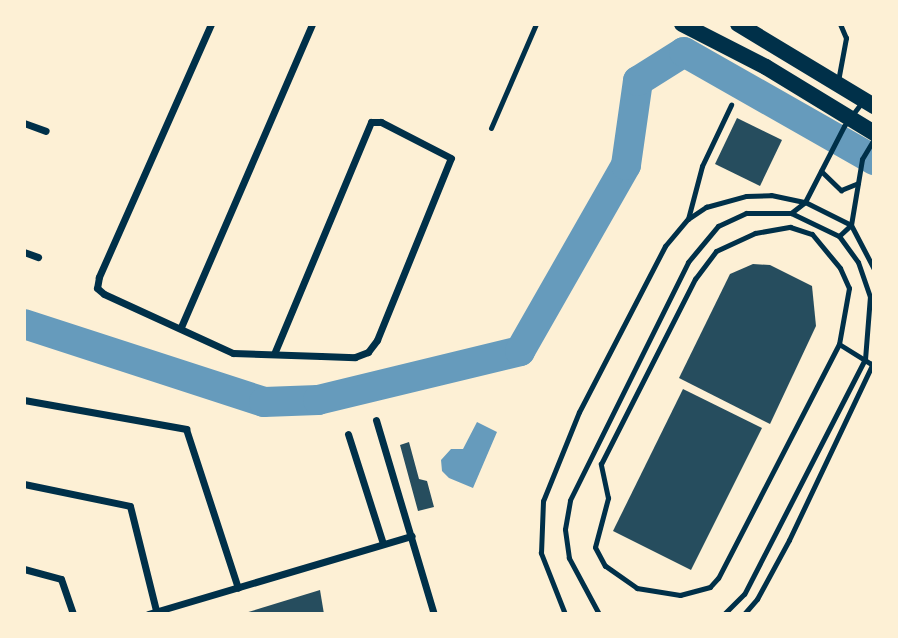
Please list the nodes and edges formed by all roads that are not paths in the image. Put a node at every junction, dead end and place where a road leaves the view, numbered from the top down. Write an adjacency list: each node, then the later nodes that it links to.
1 (211, 24): 25 (street)
2 (312, 24): 25 (street)
3 (536, 24): 12 (lane)
4 (682, 24): 10 (highway)
5 (738, 24): 7 (highway)
6 (840, 24): 7 (lane)
7 (838, 81): 8 (highway)
8 (869, 102): 10 (lane)
9 (731, 105): 19 (lane)
10 (847, 122): 14 (highway); 15 (lane)
11 (24, 123): 13 (street)
12 (491, 128)
13 (46, 131)
14 (873, 137): 16 (lane)
15 (821, 171): 16 (lane); 17 (lane)
16 (858, 183): 20 (lane)
17 (805, 202): 18 (lane); 19 (lane); 20 (lane)
18 (791, 213): 21 (lane); 42 (lane)
19 (688, 219): 41 (lane)
20 (852, 225): 21 (lane); 24 (lane)
21 (839, 236): 28 (lane)
22 (24, 252): 23 (street)
23 (38, 257)
24 (873, 269)
25 (181, 327): 27 (street)
26 (839, 344): 26 (lane); 28 (lane)
27 (274, 354): 27 (street)
28 (864, 359): 29 (lane); 43 (lane)
29 (873, 363): 44 (lane)
30 (24, 400): 37 (street)
31 (376, 420): 34 (street)
32 (348, 434): 35 (street)
33 (24, 484): 38 (street)
34 (412, 536): 35 (street); 40 (street)
35 (383, 544): 37 (street)
36 (24, 569): 39 (street)
37 (238, 588): 38 (street)
38 (152, 612)
39 (73, 614)
40 (434, 614)
41 (565, 614)
42 (599, 614)
43 (724, 614)
44 (744, 614)

